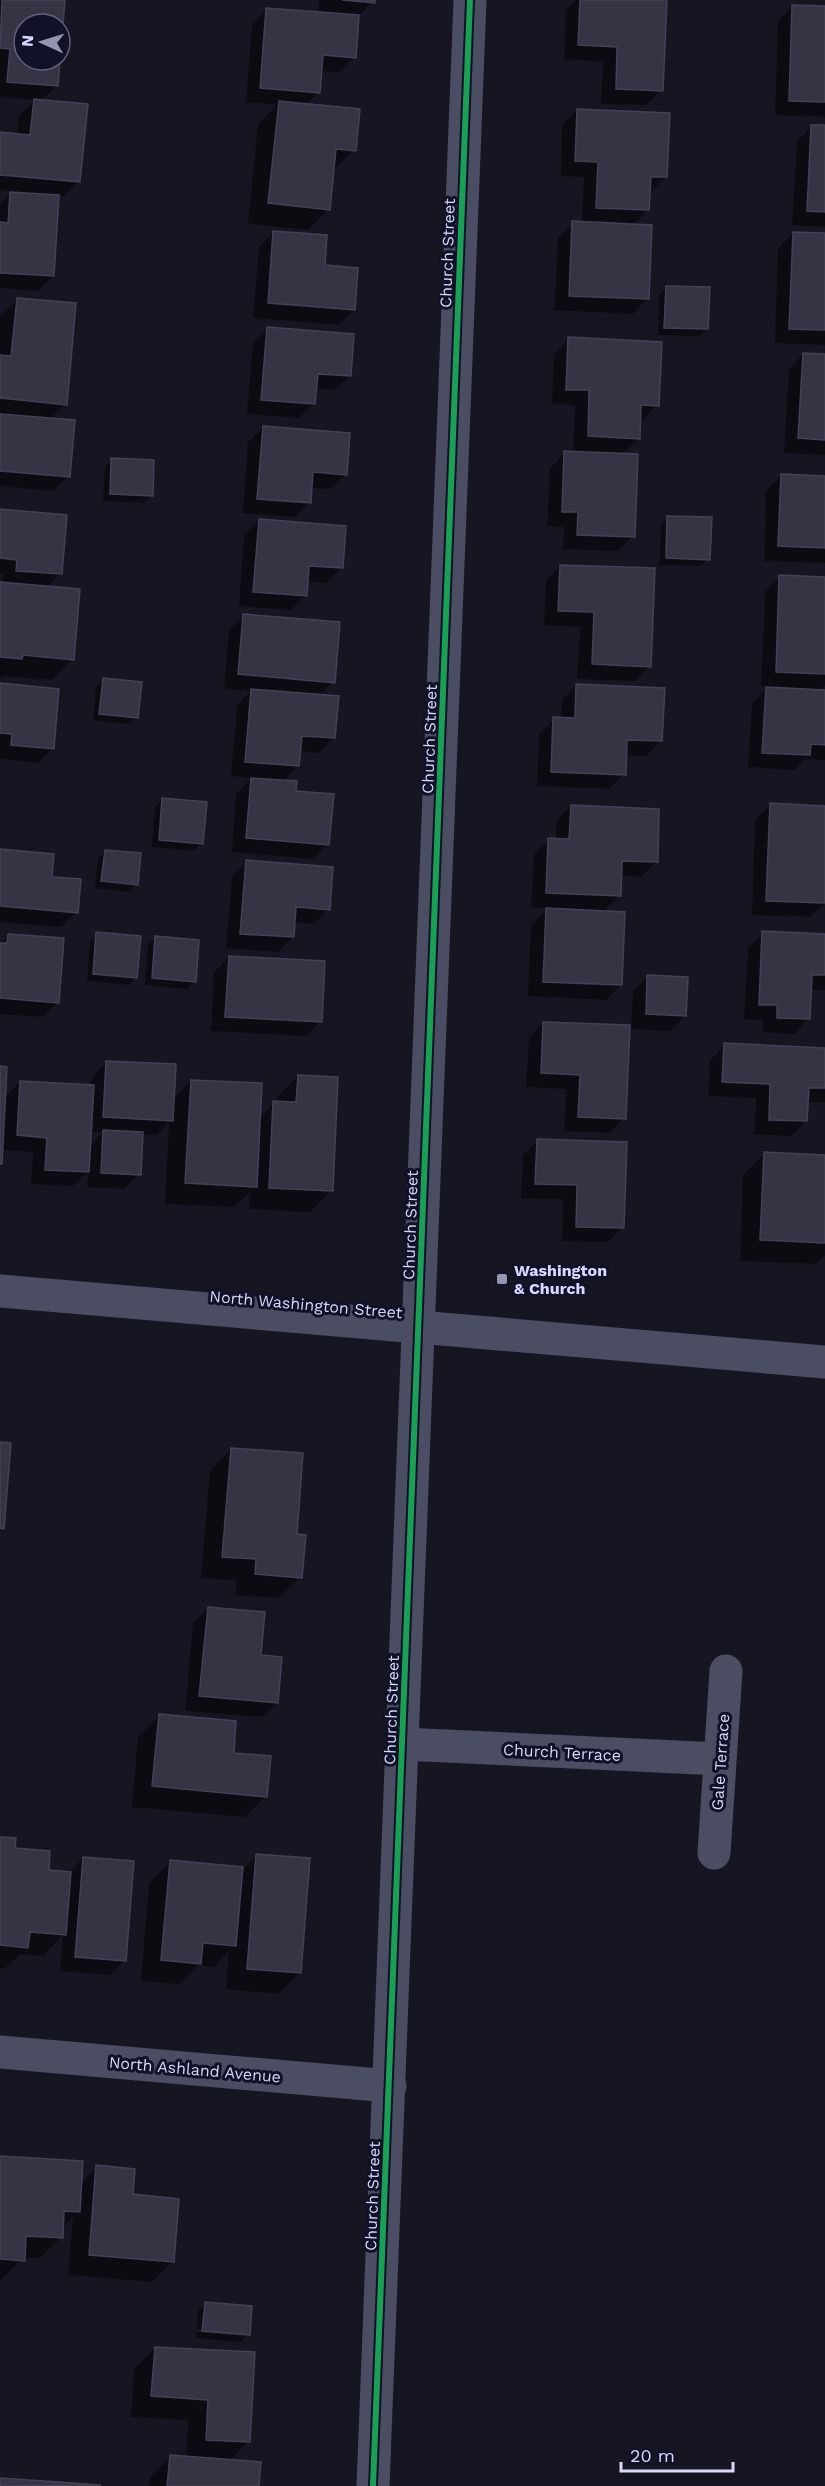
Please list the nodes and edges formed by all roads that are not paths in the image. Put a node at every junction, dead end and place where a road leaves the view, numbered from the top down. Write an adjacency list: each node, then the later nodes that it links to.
1 (470, 0): 3 (street, Church Street)
2 (0, 1291): 3 (street, North Washington Street)
3 (420, 1327): 4 (street, North Washington Street); 6 (street, Church Street)
4 (825, 1362)
5 (726, 1671): 7 (street, Gale Terrace)
6 (403, 1744): 7 (street, Church Terrace); 10 (street, Church Street)
7 (720, 1759): 8 (street, Gale Terrace)
8 (714, 1853)
9 (0, 2052): 10 (street, North Ashland Avenue)
10 (390, 2086): 11 (street, Church Street)
11 (373, 2486)

